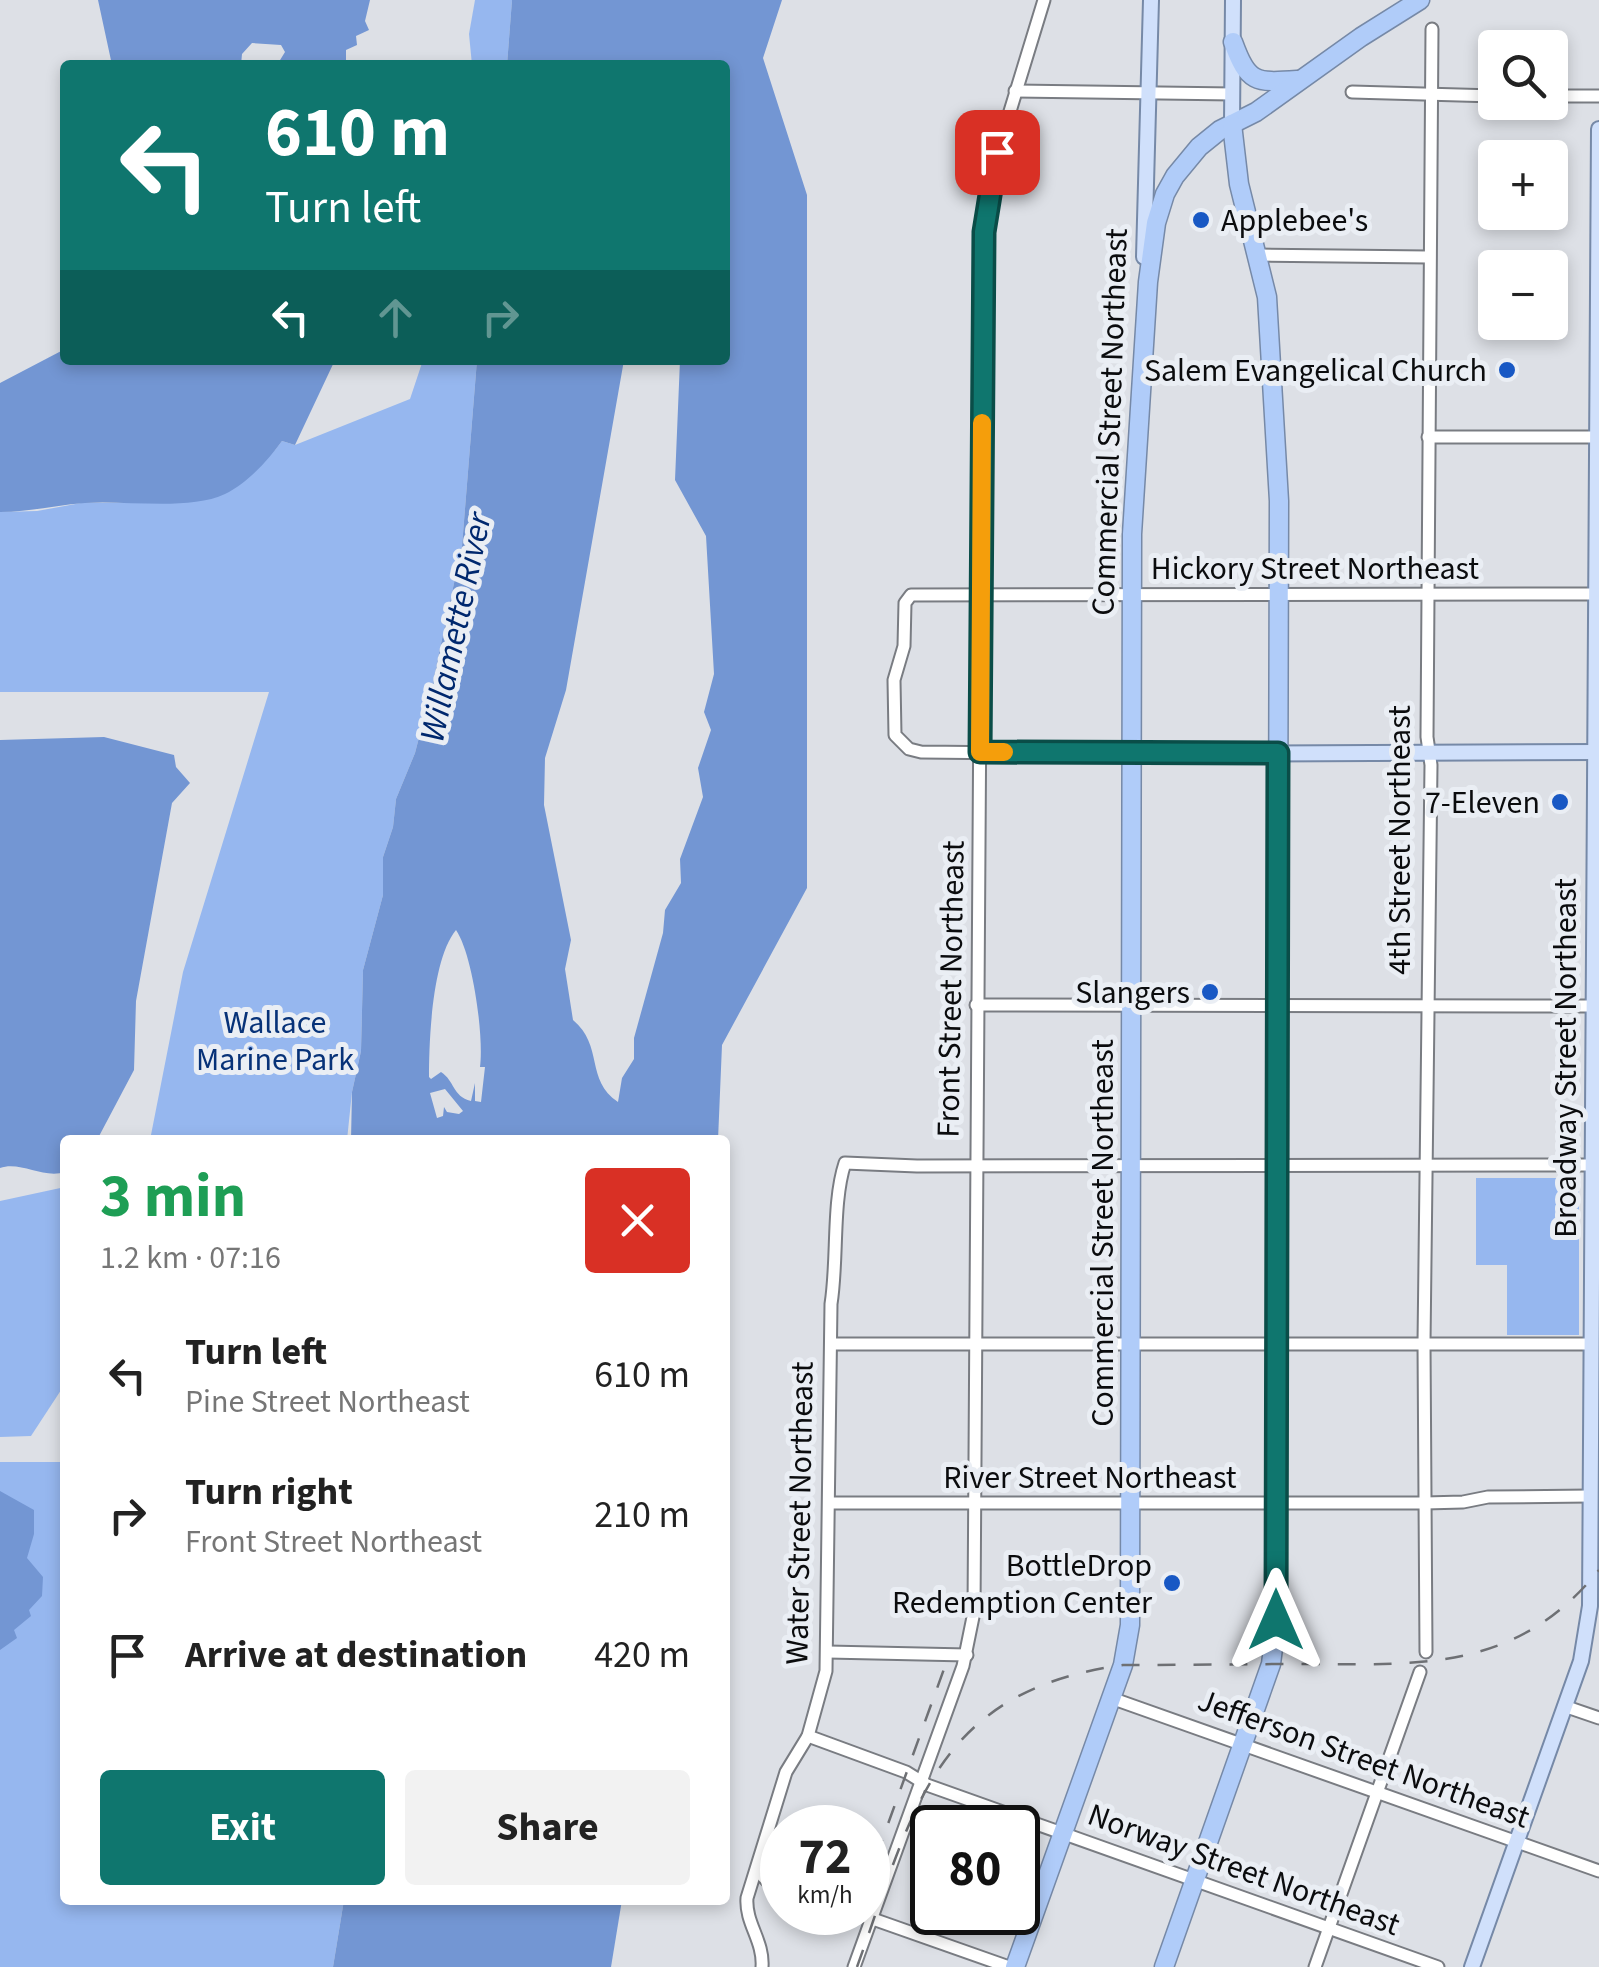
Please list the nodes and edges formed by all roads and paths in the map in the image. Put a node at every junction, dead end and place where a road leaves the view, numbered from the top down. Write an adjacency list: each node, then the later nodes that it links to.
1 (1044, 0): 8 (street, Front Street Northeast)
2 (1151, 0): 10 (main road, Commercial Street Northeast)
3 (1233, 0): 6 (main road)
4 (1420, 0): 7 (highway)
5 (1432, 28): 12 (street, 4th Street Northeast)
6 (1233, 42): 7 (highway); 11 (main road)
7 (1298, 80): 16 (highway)
8 (1015, 91): 10 (street); 23 (street, Front Street Northeast)
9 (1352, 92): 12 (street)
10 (1150, 94): 11 (street); 20 (main road, Commercial Street Northeast)
11 (1233, 94): 16 (main road)
12 (1430, 95): 13 (street); 19 (street, 4th Street Northeast)
13 (1478, 96)
14 (1568, 96): 15 (street)
15 (1599, 96)
16 (1232, 124): 18 (highway); 20 (highway)
17 (1599, 129): 22 (main road, Broadway Street Northeast)
18 (1259, 255): 19 (street); 24 (highway)
19 (1428, 257): 21 (street, 4th Street Northeast)
20 (1148, 282): 27 (highway, Commercial Street Northeast)
21 (1428, 437): 22 (street); 25 (street, 4th Street Northeast)
22 (1598, 437): 26 (main road, Broadway Street Northeast)
23 (980, 594): 27 (street, Hickory Street Northeast); 28 (street, Front Street Northeast); 28 (street, Hickory Street Northeast)
24 (1279, 594): 25 (street, Hickory Street Northeast); 27 (street, Hickory Street Northeast); 31 (highway)
25 (1428, 594): 26 (street, Hickory Street Northeast); 29 (street, 4th Street Northeast)
26 (1597, 594): 30 (main road, Broadway Street Northeast)
27 (1132, 596): 32 (highway, Commercial Street Northeast)
28 (980, 752): 32 (street); 34 (street, Front Street Northeast)
29 (1428, 752): 30 (main road); 31 (main road); 37 (street, 4th Street Northeast)
30 (1597, 752): 33 (main road, Broadway Street Northeast)
31 (1278, 753): 32 (main road); 36 (highway)
32 (1131, 754): 35 (highway, Commercial Street Northeast)
33 (1596, 911): 38 (main road, Broadway Street Northeast)
34 (976, 1005): 35 (street); 41 (street, Front Street Northeast)
35 (1132, 1006): 36 (street); 42 (highway, Commercial Street Northeast)
36 (1276, 1006): 37 (street); 39 (highway)
37 (1426, 1006): 38 (street); 40 (street, 4th Street Northeast)
38 (1596, 1006): 43 (main road, Broadway Street Northeast)
39 (1276, 1164): 40 (street); 42 (street); 50 (highway)
40 (1426, 1164): 43 (street); 48 (street, 4th Street Northeast)
41 (976, 1165): 42 (street); 45 (street, Water Street Northeast); 46 (street, Front Street Northeast)
42 (1132, 1165): 47 (highway, Commercial Street Northeast)
43 (1592, 1165): 44 (main road, Broadway Street Northeast)
44 (1595, 1252): 49 (main road, Broadway Street Northeast)
45 (830, 1344): 46 (street); 53 (street, Water Street Northeast)
46 (976, 1344): 47 (street); 56 (street, Front Street Northeast)
47 (1132, 1344): 50 (street); 52 (highway, Commercial Street Northeast)
48 (1424, 1344): 49 (street); 50 (street); 55 (street, 4th Street Northeast)
49 (1591, 1344): 51 (main road, Broadway Street Northeast)
50 (1276, 1345): 54 (highway)
51 (1590, 1496): 55 (street, River Street Northeast); 62 (main road, Broadway Street Northeast)
52 (1131, 1503): 54 (street, River Street Northeast); 56 (street, River Street Northeast); 61 (highway, Commercial Street Northeast)
53 (830, 1504): 56 (street, River Street Northeast); 57 (street, Water Street Northeast)
54 (1276, 1504): 55 (street, River Street Northeast); 65 (highway)
55 (1425, 1504): 58 (street, 4th Street Northeast)
56 (976, 1505): 59 (street, Front Street Northeast)
57 (828, 1652): 59 (street); 64 (street, Water Street Northeast)
58 (1426, 1652)
59 (967, 1655): 66 (street, Front Street Northeast)
60 (1420, 1672): 67 (street)
61 (1110, 1698): 65 (street, Jefferson Street Northeast); 68 (highway, Commercial Street Northeast)
62 (1564, 1706): 63 (street); 69 (main road, Broadway Street Northeast)
63 (1599, 1718)
64 (808, 1736): 66 (street, Norway Street Northeast); 70 (street, Water Street Northeast)
65 (1243, 1744): 67 (street, Jefferson Street Northeast); 74 (highway)
66 (922, 1782): 68 (street, Norway Street Northeast); 71 (street, Front Street Northeast)
67 (1375, 1794): 69 (street, Jefferson Street Northeast); 76 (street)
68 (1062, 1833): 74 (street, Norway Street Northeast); 80 (highway, Commercial Street Northeast)
69 (1517, 1842): 72 (street, Jefferson Street Northeast); 84 (main road, Broadway Street Northeast)
70 (757, 1870): 73 (street); 78 (street, Water Street Northeast)
71 (890, 1870)
72 (1599, 1871)
73 (760, 1873)
74 (1195, 1880): 76 (street, Norway Street Northeast); 81 (highway)
75 (890, 1925): 80 (street)
76 (1329, 1929): 82 (street); 83 (street, Norway Street Northeast)
77 (866, 1935): 79 (street, Front Street Northeast)
78 (762, 1967)
79 (854, 1967)
80 (1012, 1967)
81 (1164, 1967)
82 (1315, 1967)
83 (1438, 1967)
84 (1472, 1967)

